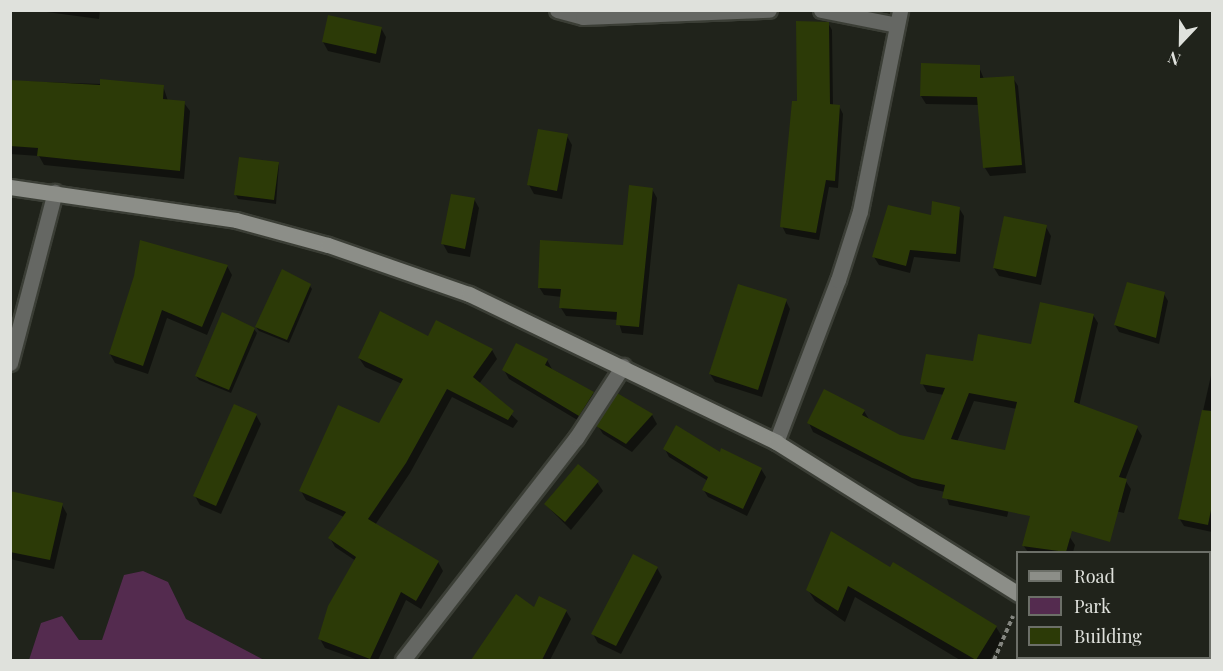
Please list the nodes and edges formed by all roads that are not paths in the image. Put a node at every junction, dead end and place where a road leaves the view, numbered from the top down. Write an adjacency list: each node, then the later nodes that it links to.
1 (557, 10): 2 (street)
2 (769, 10)
3 (821, 10): 4 (street)
4 (898, 17): 9 (street)
5 (10, 187): 6 (street)
6 (55, 192): 7 (street); 8 (street)
7 (10, 363)
8 (623, 366): 9 (street); 11 (street)
9 (776, 442): 10 (street)
10 (1016, 593)
11 (403, 660)

